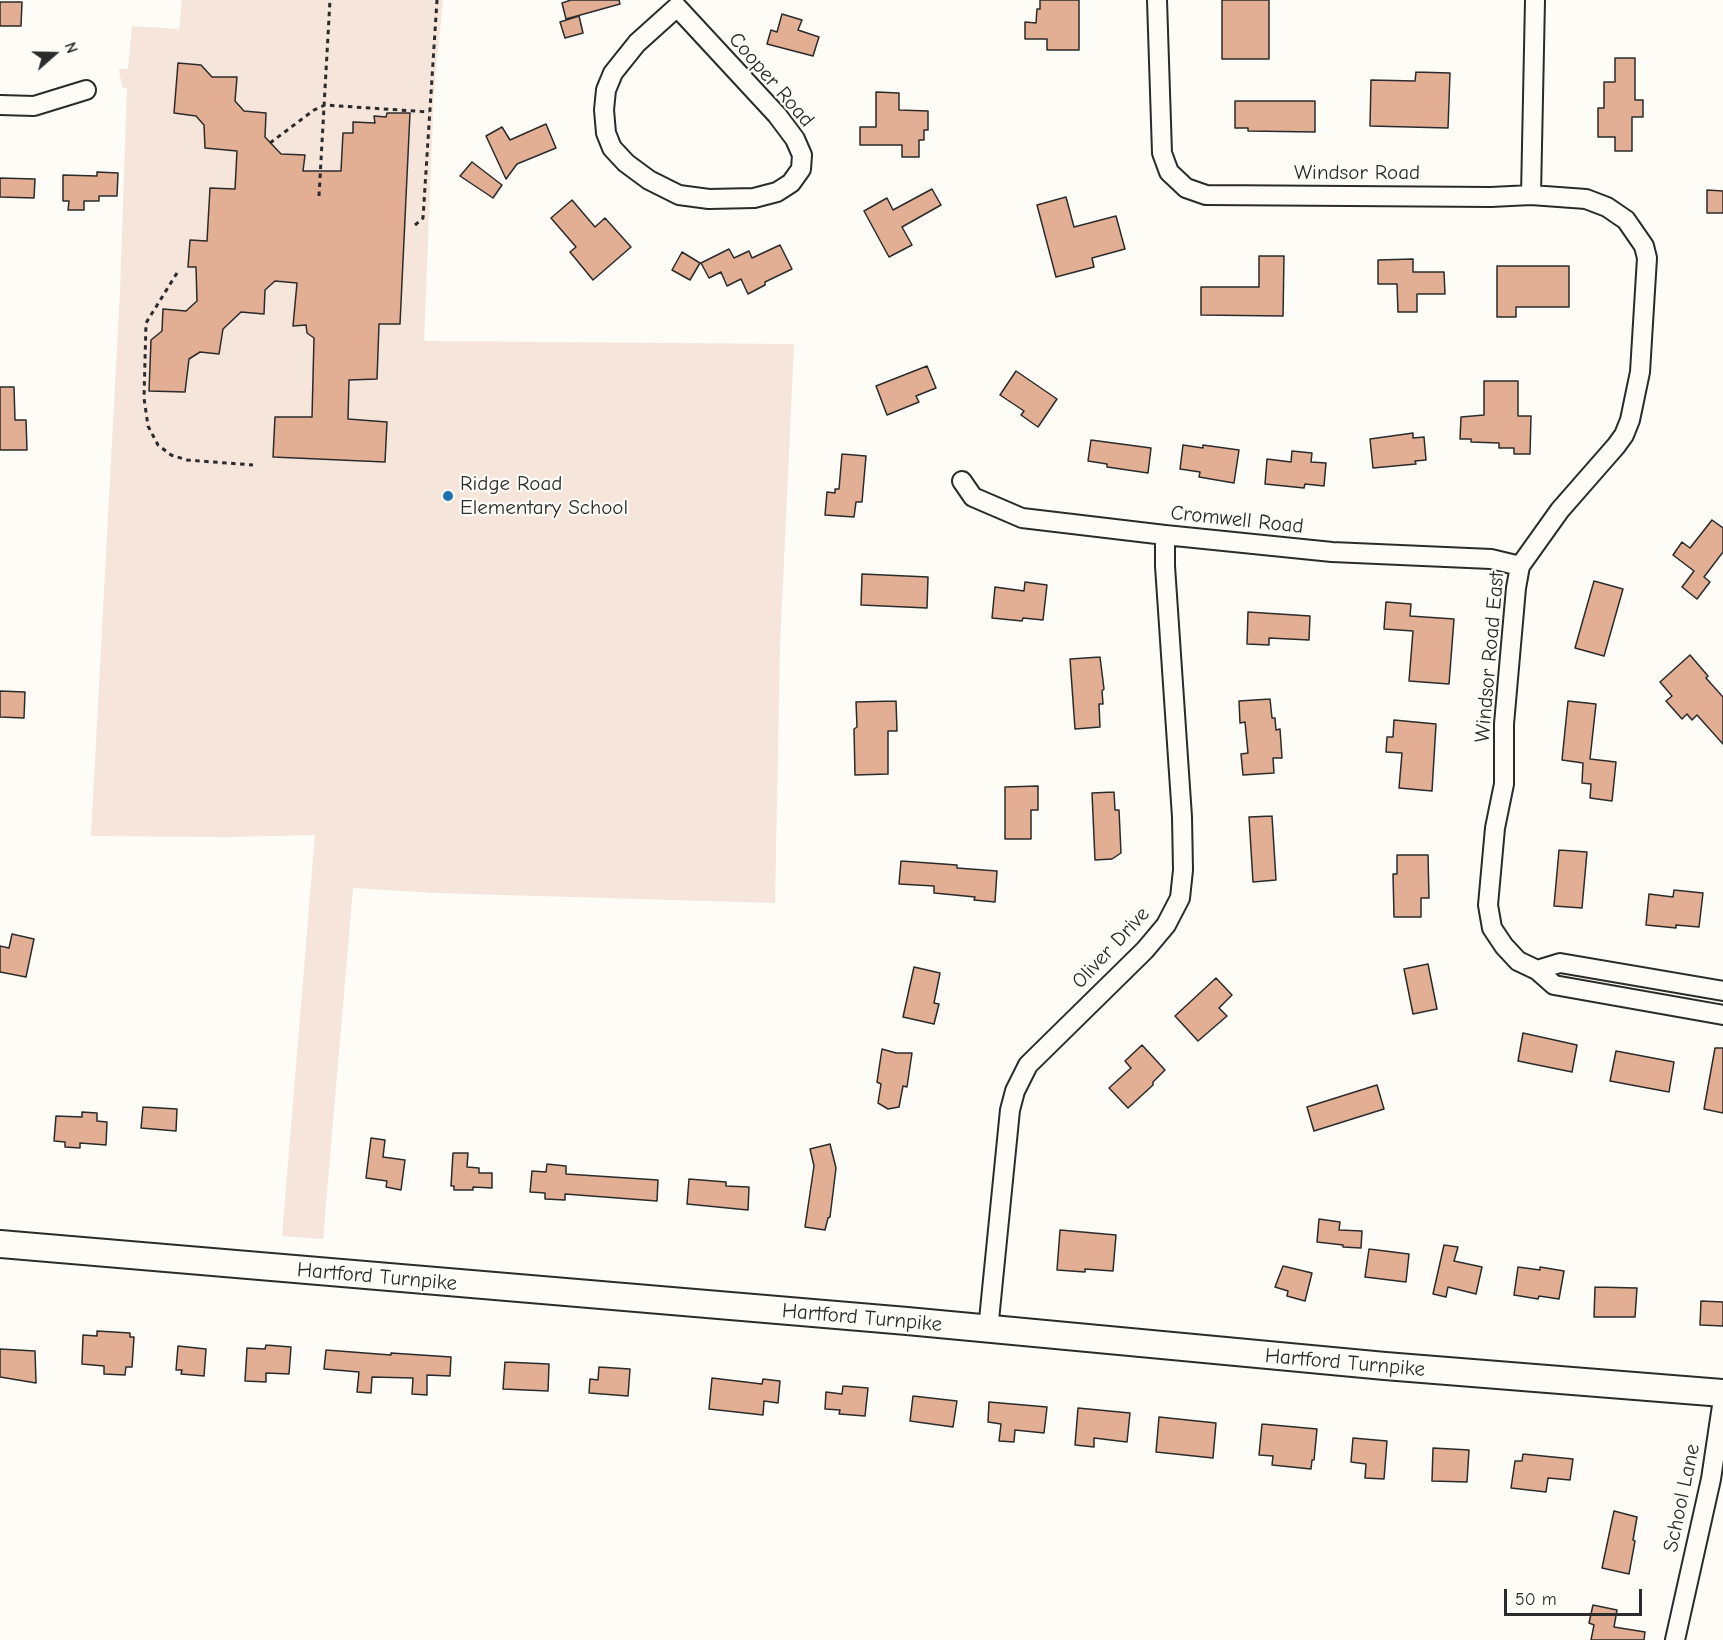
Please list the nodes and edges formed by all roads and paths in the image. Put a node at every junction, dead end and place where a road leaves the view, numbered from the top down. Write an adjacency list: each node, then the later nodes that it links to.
1 (330, 0): 8 (path)
2 (437, 0): 9 (path)
3 (1157, 0): 12 (street, Windsor Road)
4 (1535, 0): 12 (street)
5 (681, 3): 5 (street, Cooper Road)
6 (86, 90): 7 (street)
7 (0, 105)
8 (325, 105): 9 (path); 10 (path); 11 (path)
9 (429, 112): 13 (path)
10 (270, 143)
11 (319, 195)
12 (1531, 195): 18 (street, Windsor Road East)
13 (415, 225)
14 (177, 273): 15 (path)
15 (253, 465)
16 (962, 482): 17 (street, Cromwell Road)
17 (1165, 535): 18 (street, Cromwell Road); 23 (street, Oliver Drive)
18 (1520, 566): 19 (street, Windsor Road East)
19 (1537, 970): 20 (street); 21 (street, Windsor Road East)
20 (1723, 991)
21 (1723, 1015)
22 (0, 1244): 23 (main road, Hartford Turnpike)
23 (988, 1330): 24 (main road, Hartford Turnpike)
24 (1723, 1394)
25 (1723, 1399): 26 (street, School Lane)
26 (1675, 1640)

